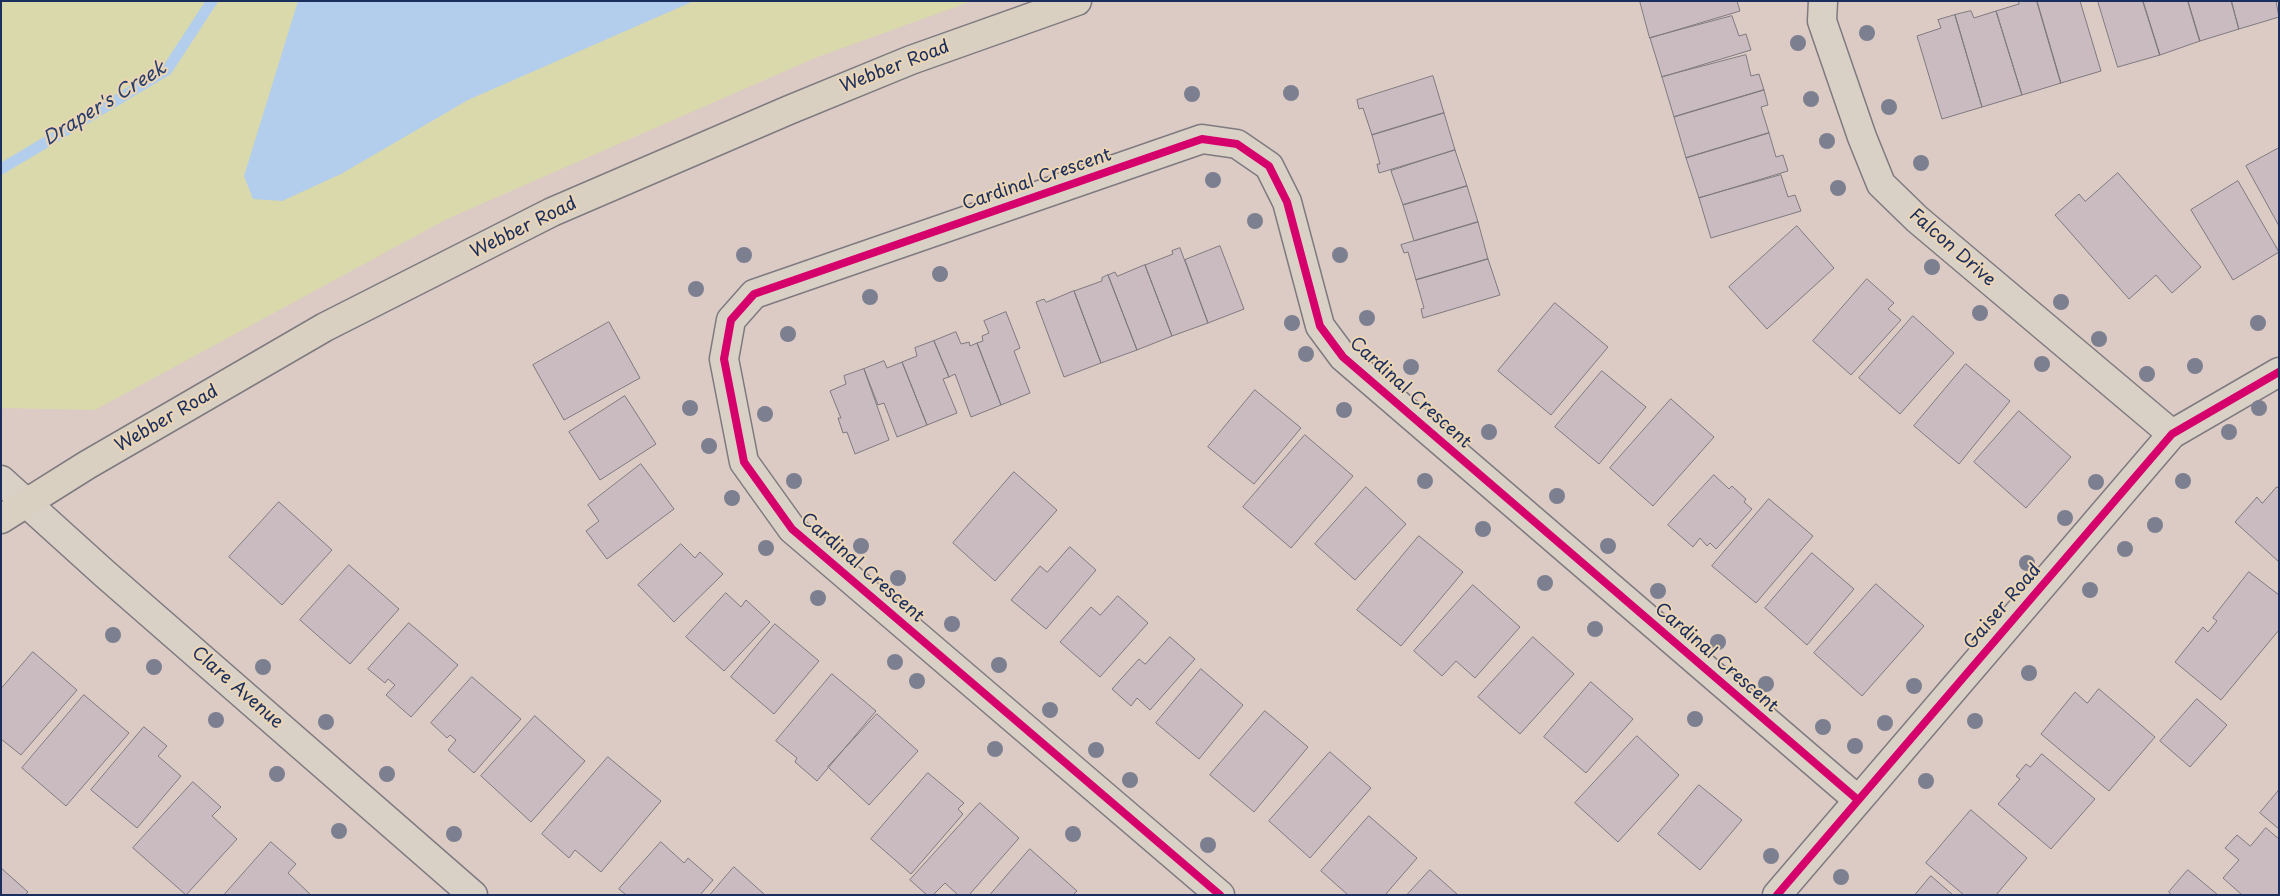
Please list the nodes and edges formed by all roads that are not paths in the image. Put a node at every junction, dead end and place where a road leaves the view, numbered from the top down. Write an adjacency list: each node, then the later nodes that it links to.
1 (1077, 1): 6 (main road, Webber Road)
2 (1823, 1): 4 (street, Falcon Drive)
3 (2279, 372): 4 (street, Gaiser Road)
4 (2172, 434): 8 (street, Gaiser Road)
5 (1, 480): 6 (street, Clare Avenue)
6 (27, 503): 7 (main road, Webber Road); 9 (street, Clare Avenue)
7 (1, 519)
8 (1858, 800): 10 (street, Cardinal Crescent); 11 (street, Gaiser Road)
9 (473, 895)
10 (1220, 895)
11 (1777, 895)

